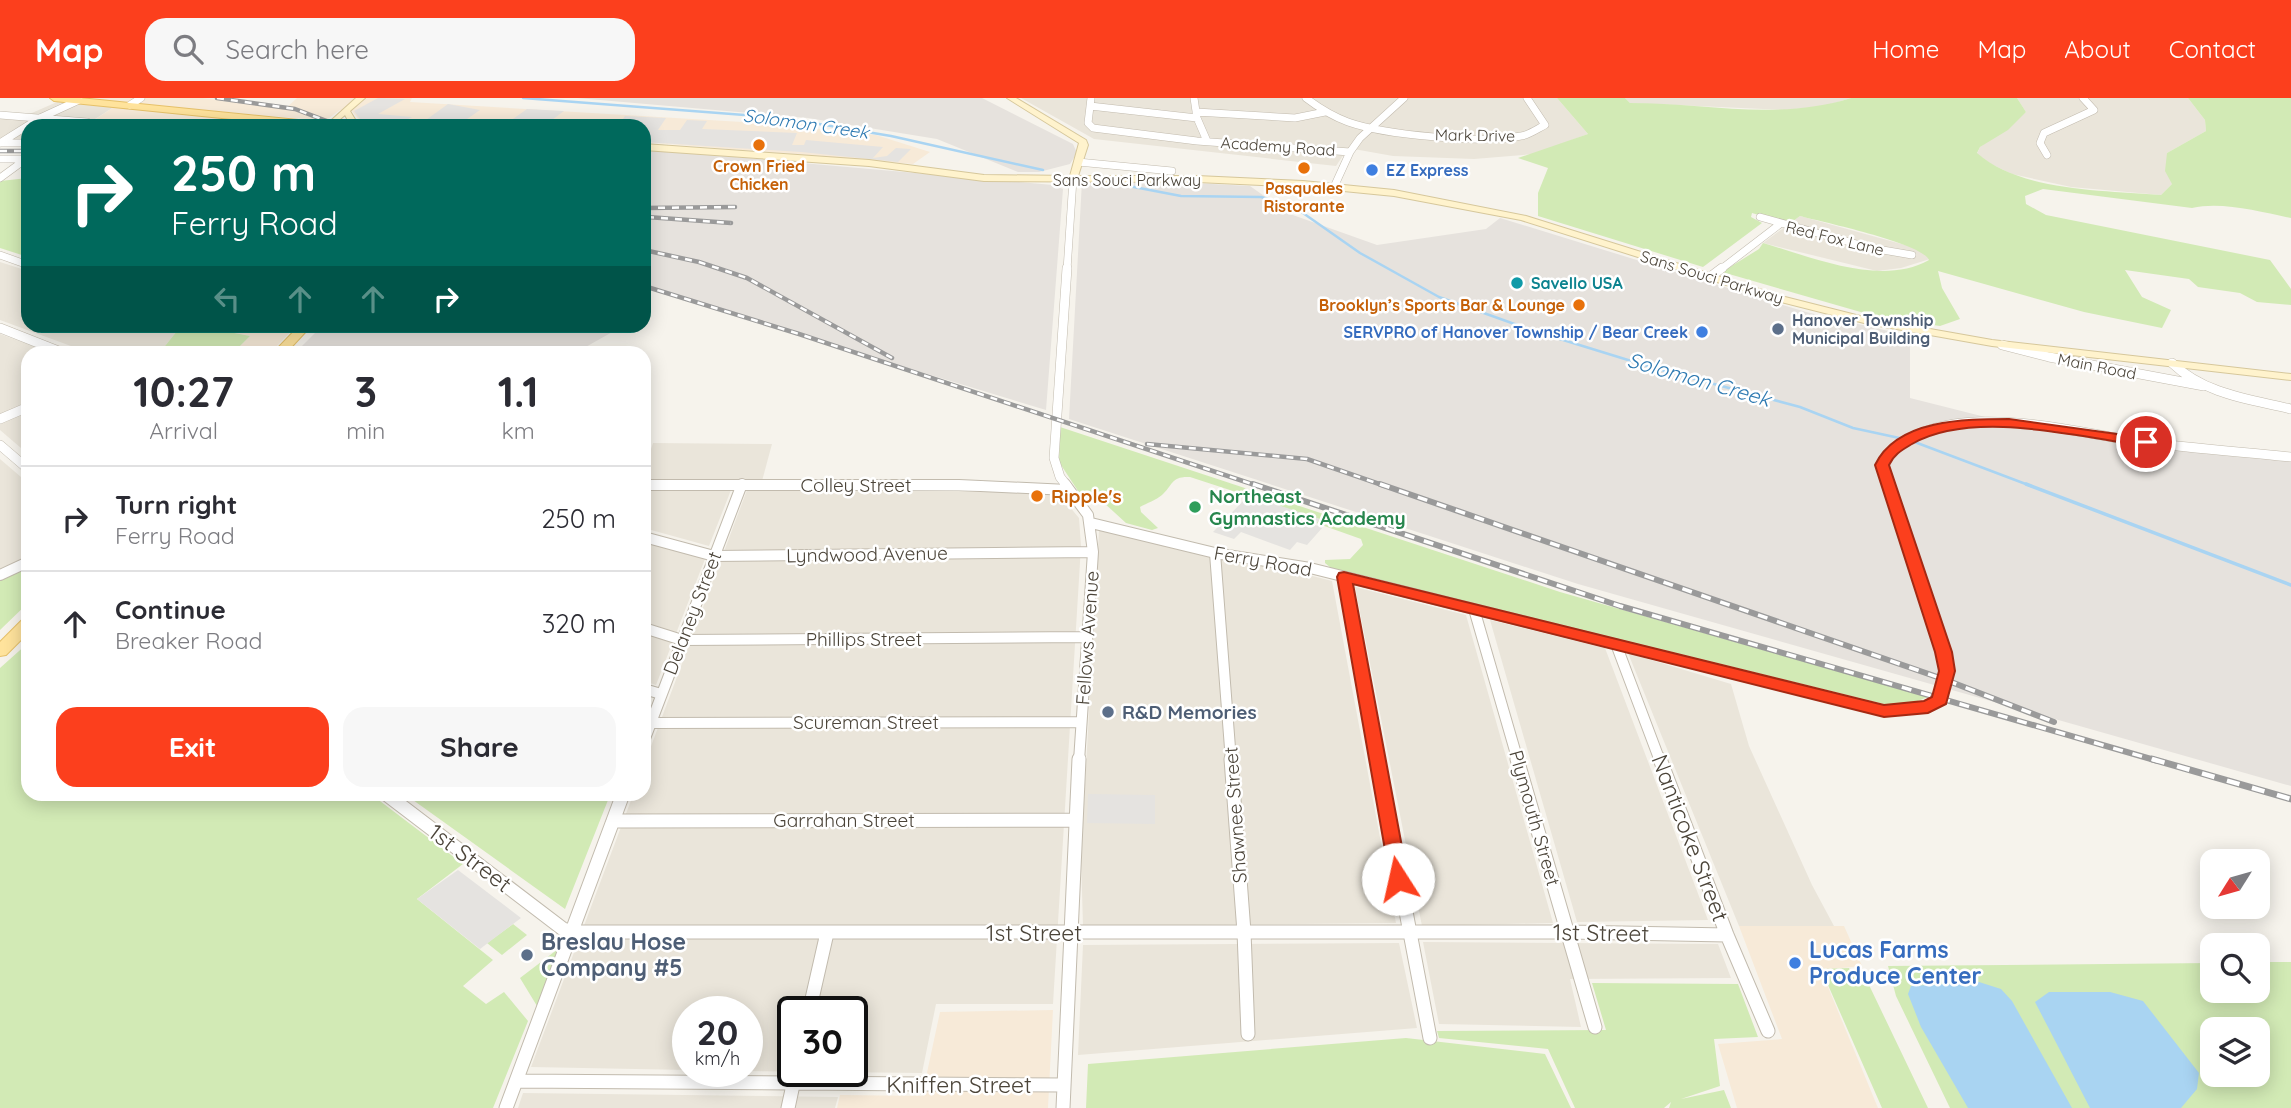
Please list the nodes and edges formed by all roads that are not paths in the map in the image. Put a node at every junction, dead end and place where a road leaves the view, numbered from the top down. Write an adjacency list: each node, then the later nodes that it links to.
1 (54, 98): 10 (main road)
2 (141, 98): 12 (street)
3 (361, 98): 13 (main road)
4 (1011, 98): 32 (main road)
5 (1194, 98): 16 (street)
6 (1306, 98): 14 (street)
7 (1404, 98): 22 (street)
8 (1527, 98): 22 (street, Mark Drive)
9 (2083, 98): 29 (street)
10 (79, 100): 12 (main road); 17 (street)
11 (1091, 102): 16 (street); 25 (street, Academy Road)
12 (130, 105): 19 (main road)
13 (346, 111): 20 (main road); 21 (main road)
14 (1325, 112): 16 (street); 22 (street)
15 (0, 115): 17 (street)
16 (1197, 115): 25 (street)
17 (40, 118): 18 (street)
18 (52, 119)
19 (266, 119)
20 (336, 119)
21 (351, 119)
22 (1370, 128): 28 (street)
23 (21, 129): 24 (street)
24 (1, 141): 26 (street)
25 (1207, 141): 28 (street, Academy Road)
26 (21, 142)
27 (651, 146): 35 (main road, Sans Souci Parkway)
28 (1350, 152): 37 (street)
29 (2047, 155)
30 (0, 159): 31 (street)
31 (21, 161)
32 (1078, 162): 34 (street); 35 (main road)
33 (21, 165): 36 (street)
34 (1172, 171)
35 (1073, 177): 37 (main road, Sans Souci Parkway); 62 (street)
36 (0, 178)
37 (1334, 187): 43 (main road, Sans Souci Parkway)
38 (1760, 217): 39 (street, Red Fox Lane)
39 (1780, 224): 41 (street, Red Fox Lane); 43 (street)
40 (0, 255): 42 (street)
41 (1912, 255)
42 (21, 262)
43 (1710, 276): 48 (main road, Sans Souci Parkway)
44 (0, 328): 45 (street)
45 (11, 332): 47 (street); 49 (street)
46 (298, 333): 50 (main road)
47 (0, 337)
48 (1992, 343): 51 (main road, Sans Souci Parkway); 53 (street, Main Road)
49 (46, 346)
50 (286, 346)
51 (2172, 363): 52 (main road, Sans Souci Parkway); 53 (street, Main Road)
52 (2291, 377)
53 (2204, 386): 54 (street, Main Road)
54 (2291, 409)
55 (21, 410): 56 (street)
56 (0, 419)
57 (0, 445): 59 (street)
58 (2291, 457): 78 (street, Ferry Road)
59 (21, 460)
60 (742, 484): 61 (street, Colley Street); 62 (street, Colley Street); 67 (street, Delaney Street)
61 (651, 485)
62 (1068, 490): 63 (street)
63 (1091, 523): 65 (street, Fellows Avenue); 66 (street, Ferry Road)
64 (651, 539): 67 (street, Lyndwood Avenue)
65 (1093, 552): 67 (street, Lyndwood Avenue); 75 (street, Fellows Avenue)
66 (1215, 553): 70 (street, Ferry Road); 89 (street, Shawnee Street)
67 (714, 556): 76 (street, Delaney Street)
68 (21, 565): 69 (street)
69 (0, 575)
70 (1344, 577): 71 (street, Ferry Road); 93 (street)
71 (1474, 609): 78 (street, Ferry Road); 90 (street, Plymouth Street)
72 (21, 622): 77 (main road)
73 (651, 630): 76 (street, Phillips Street)
74 (21, 631): 79 (main road)
75 (1086, 637): 76 (street, Phillips Street); 82 (street, Fellows Avenue)
76 (682, 639): 81 (street, Delaney Street)
77 (0, 642)
78 (1616, 644): 94 (street, Nanticoke Street)
79 (0, 651)
80 (651, 691): 81 (street)
81 (661, 694): 83 (street, Delaney Street)
82 (1081, 722): 83 (street, Scureman Street); 86 (street, Fellows Avenue)
83 (651, 723)
84 (395, 801): 88 (street, 1st Street)
85 (620, 801): 87 (street)
86 (1076, 820): 87 (street, Garrahan Street); 92 (street, Fellows Avenue)
87 (613, 821): 88 (street)
88 (572, 932): 91 (street, 1st Street); 102 (street)
89 (1244, 932): 92 (street, 1st Street); 93 (street, 1st Street); 98 (street, Shawnee Street)
90 (1569, 932): 93 (street, 1st Street); 94 (street, 1st Street); 96 (street, Plymouth Street)
91 (827, 933): 92 (street, 1st Street); 95 (street)
92 (1071, 933): 103 (street, Fellows Avenue)
93 (1408, 934): 99 (street)
94 (1727, 935): 97 (street, Nanticoke Street)
95 (813, 996)
96 (1595, 1027)
97 (1768, 1031)
98 (1248, 1034)
99 (1430, 1038)
100 (777, 1078): 102 (street, Kniffen Street)
101 (868, 1080): 103 (street, Kniffen Street)
102 (517, 1081): 105 (street)
103 (1064, 1085): 107 (street, Fellows Avenue)
104 (793, 1087): 106 (street)
105 (506, 1108)
106 (788, 1108)
107 (1063, 1108)

